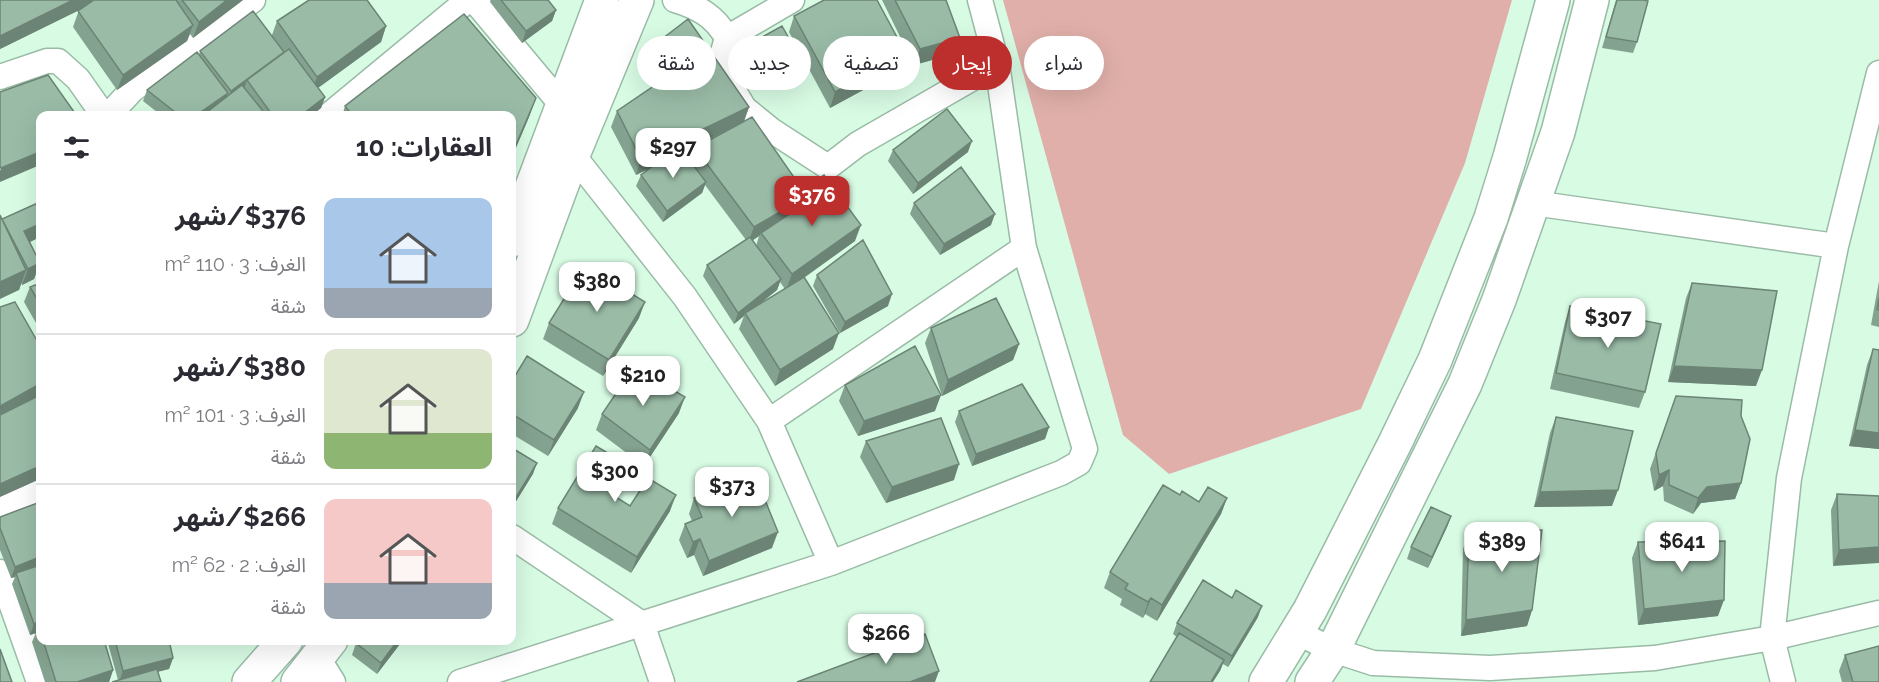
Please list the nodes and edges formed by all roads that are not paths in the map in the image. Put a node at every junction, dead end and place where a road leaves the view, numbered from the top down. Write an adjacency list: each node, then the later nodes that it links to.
1 (253, 0): 19 (street)
2 (468, 0): 20 (street)
3 (474, 0): 17 (street)
4 (602, 0): 17 (street)
5 (637, 0): 21 (street)
6 (675, 0): 12 (street)
7 (792, 0): 12 (street)
8 (980, 0): 11 (street)
9 (1554, 0): 35 (street)
10 (1592, 0): 22 (street)
11 (990, 36)
12 (727, 38): 15 (street)
13 (1879, 73): 24 (street)
14 (0, 77): 18 (street)
15 (952, 90)
16 (1001, 90): 25 (street)
17 (561, 104): 23 (street)
18 (100, 111)
19 (113, 111)
20 (334, 111)
21 (573, 155): 26 (street); 27 (street)
22 (1533, 203): 24 (street); 38 (street)
23 (516, 229)
24 (1836, 246): 36 (street)
25 (1024, 248): 27 (street); 31 (street)
26 (516, 309)
27 (769, 421): 31 (street)
28 (36, 494): 29 (street)
29 (0, 510)
30 (516, 540): 34 (street)
31 (831, 563): 34 (street)
32 (0, 572): 39 (street)
33 (1879, 613): 36 (street)
34 (642, 624): 41 (street); 42 (street)
35 (1296, 632): 38 (street); 43 (street)
36 (1772, 638): 38 (street); 45 (street)
37 (282, 645): 40 (street)
38 (1333, 650): 44 (street)
39 (39, 682)
40 (249, 682)
41 (460, 682)
42 (662, 682)
43 (1266, 682)
44 (1312, 682)
45 (1783, 682)

